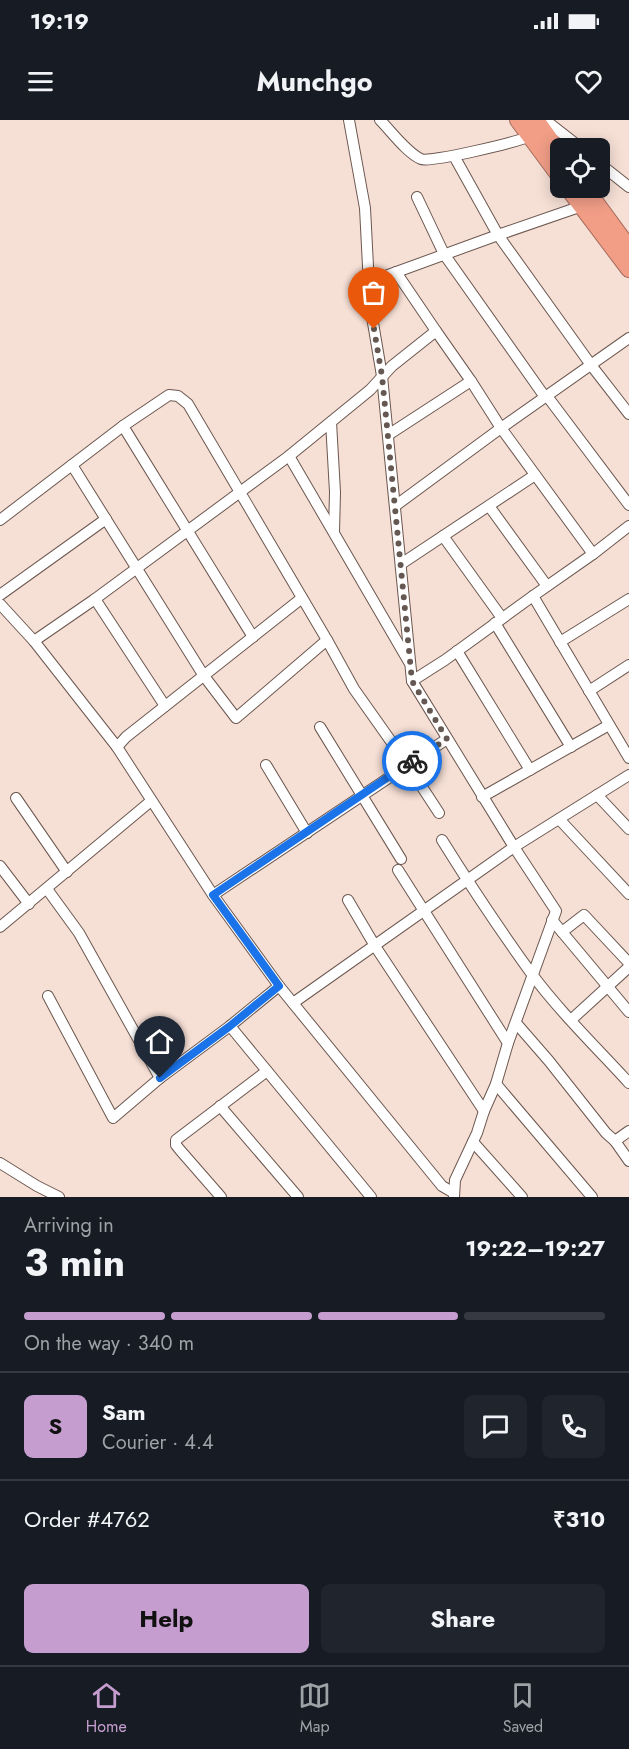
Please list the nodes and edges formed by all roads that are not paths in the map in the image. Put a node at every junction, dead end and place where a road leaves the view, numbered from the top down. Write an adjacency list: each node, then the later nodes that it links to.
1 (380, 120): 7 (street)
2 (518, 120): 4 (highway)
3 (352, 121): 19 (street)
4 (542, 126): 5 (street); 6 (highway); 7 (street)
5 (563, 138)
6 (550, 148)
7 (454, 156): 14 (street)
8 (610, 172): 9 (street)
9 (629, 187)
10 (417, 197): 16 (street)
11 (576, 198): 13 (highway)
12 (592, 198): 15 (highway)
13 (582, 206): 14 (street); 17 (highway)
14 (498, 235): 16 (street); 22 (street)
15 (629, 248)
16 (444, 254): 18 (street); 25 (street)
17 (629, 269)
18 (396, 272): 19 (street); 20 (street)
19 (369, 282): 23 (street)
20 (436, 331): 23 (street); 24 (street)
21 (629, 338): 22 (street)
22 (591, 365): 25 (street); 26 (street)
23 (382, 376): 27 (street); 30 (street)
24 (471, 381): 29 (street); 30 (street)
25 (546, 397): 29 (street); 35 (street)
26 (629, 414)
27 (331, 422): 31 (street); 42 (street)
28 (123, 426): 32 (street); 34 (street); 41 (street)
29 (501, 428): 33 (street); 36 (street)
30 (388, 435): 36 (street)
31 (289, 456): 34 (street); 42 (street)
32 (72, 465): 38 (street); 39 (street)
33 (535, 475): 37 (street); 44 (street)
34 (239, 493): 41 (street); 51 (street)
35 (629, 505)
36 (395, 506): 45 (street)
37 (489, 506): 43 (street); 47 (street)
38 (106, 519): 46 (street); 48 (street)
39 (0, 520)
40 (629, 526): 44 (street)
41 (187, 531): 46 (street); 55 (street)
42 (334, 532): 60 (street)
43 (443, 536): 45 (street); 54 (street)
44 (593, 554): 47 (street)
45 (401, 564): 60 (street)
46 (137, 568): 50 (street); 62 (street)
47 (547, 586): 49 (street)
48 (0, 595)
49 (533, 596): 54 (street); 58 (street)
50 (95, 598): 57 (street); 65 (street)
51 (302, 598): 55 (street); 56 (street)
52 (629, 599): 58 (street)
53 (0, 604): 57 (street)
54 (498, 620): 59 (street); 70 (street)
55 (253, 637): 62 (street)
56 (327, 640): 62 (street); 72 (street)
57 (34, 641): 69 (street)
58 (560, 642): 64 (street)
59 (457, 651): 63 (street); 74 (street)
60 (411, 665): 63 (street)
61 (629, 665): 64 (street)
62 (204, 676): 65 (street)
63 (412, 681): 68 (street)
64 (589, 691): 66 (street)
65 (165, 706): 69 (street)
66 (609, 724): 70 (street); 71 (street)
67 (320, 727): 76 (street)
68 (447, 739): 72 (street); 78 (street)
69 (117, 747): 80 (street)
70 (571, 747): 74 (street)
71 (629, 758)
72 (407, 764): 76 (street); 81 (street)
73 (266, 765): 84 (street)
74 (530, 770): 78 (street)
75 (629, 775): 77 (street)
76 (362, 795): 84 (street); 95 (street)
77 (597, 795): 82 (street); 83 (street)
78 (482, 797): 86 (street)
79 (16, 798): 88 (street)
80 (151, 801): 88 (street); 92 (street)
81 (438, 813)
82 (559, 819): 86 (street); 91 (street)
83 (629, 829)
84 (307, 833): 92 (street)
85 (442, 840): 89 (street)
86 (514, 847): 89 (street); 96 (street)
87 (0, 866): 94 (street)
88 (67, 872): 90 (street)
89 (468, 880): 95 (street); 101 (street)
90 (47, 889): 94 (street); 112 (street)
91 (629, 894)
92 (213, 895): 102 (street)
93 (348, 900): 99 (street)
94 (29, 904): 97 (street)
95 (423, 912): 99 (street); 110 (street)
96 (552, 920): 98 (street); 101 (street)
97 (0, 927)
98 (562, 932): 100 (street); 103 (street)
99 (375, 946): 105 (street); 116 (street)
100 (629, 965): 103 (street)
101 (532, 974): 107 (street); 108 (street)
102 (279, 986): 105 (street); 109 (street)
103 (608, 987): 106 (street); 107 (street)
104 (48, 996): 112 (street)
105 (293, 1003): 122 (street)
106 (629, 1012)
107 (571, 1020): 113 (street)
108 (516, 1023): 110 (street); 118 (street)
109 (230, 1026): 111 (street); 112 (street)
110 (508, 1043): 114 (street)
111 (267, 1071): 115 (street); 126 (street)
112 (160, 1078)
113 (629, 1083)
114 (496, 1084): 116 (street); 128 (street)
115 (220, 1106): 124 (street); 125 (street)
116 (484, 1111): 119 (street)
117 (629, 1131): 118 (street)
118 (615, 1141): 120 (street)
119 (473, 1142): 122 (street); 127 (street)
120 (629, 1161)
121 (0, 1163): 123 (street)
122 (454, 1195)
123 (59, 1197)
124 (221, 1197)
125 (298, 1197)
126 (370, 1197)
127 (522, 1197)
128 (592, 1197)

